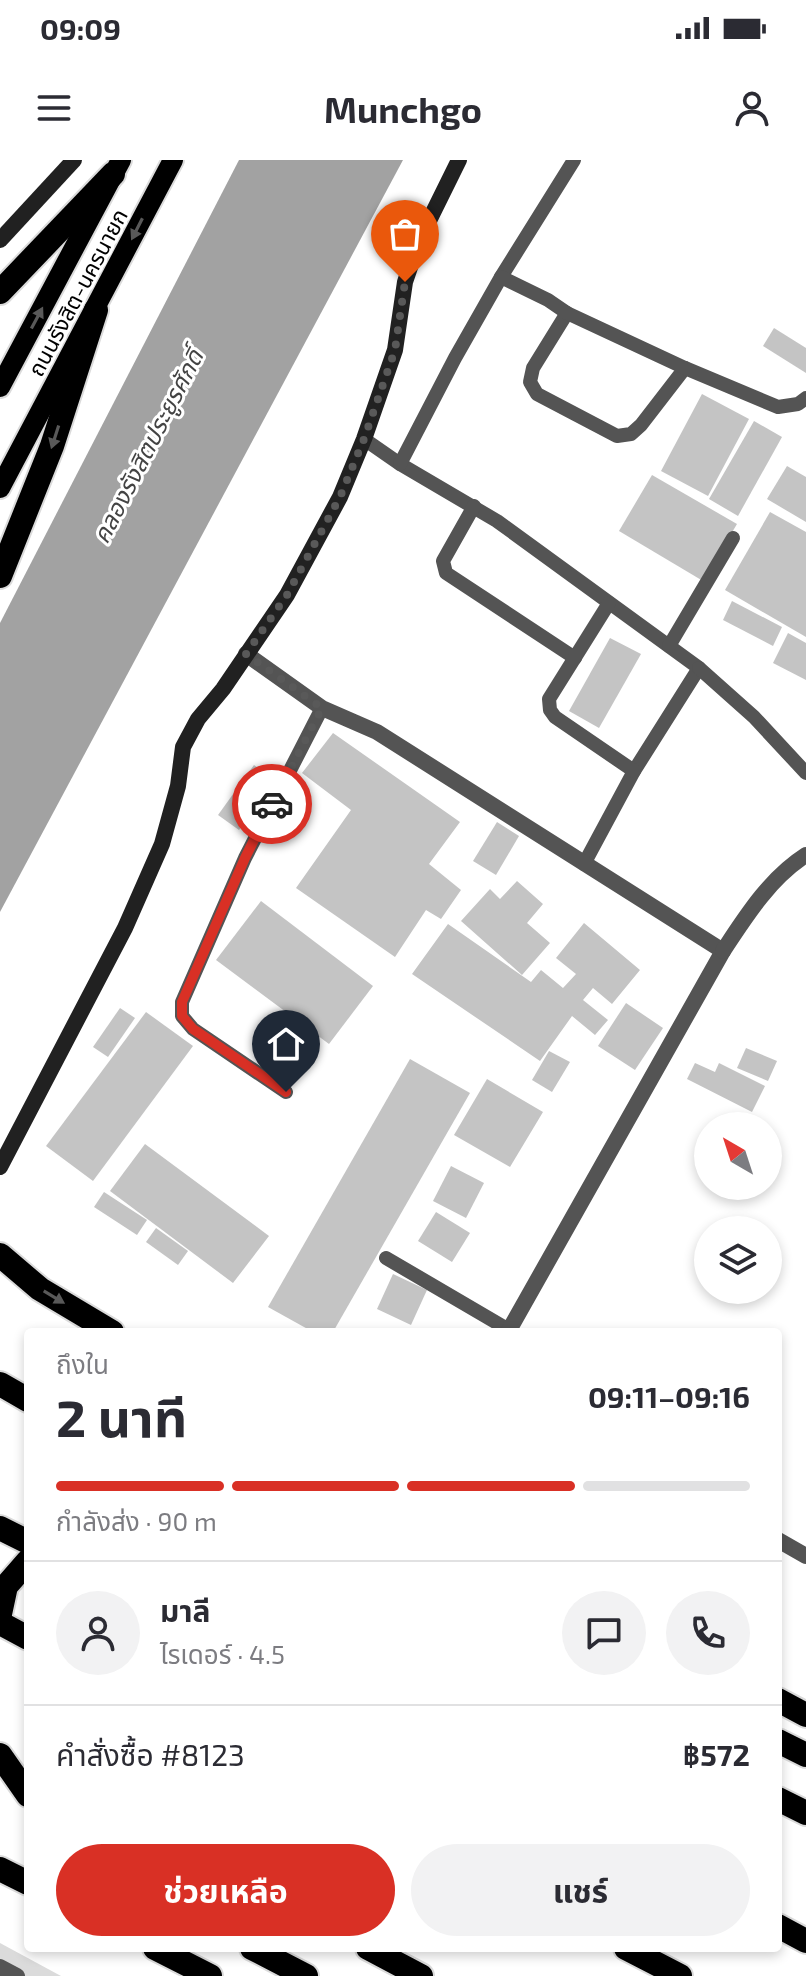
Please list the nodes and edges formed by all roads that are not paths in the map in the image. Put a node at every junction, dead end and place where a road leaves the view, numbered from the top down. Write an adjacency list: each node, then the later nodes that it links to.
1 (74, 160): 6 (street)
2 (173, 160): 9 (main road, ถนนรังสิต-นครนายก, one-way to 9)
3 (459, 160): 14 (street)
4 (574, 160): 7 (lane)
5 (117, 167): 8 (highway); 12 (main road, ถนนรังสิต-นครนายก, one-way to 5)
6 (0, 240)
7 (501, 277): 10 (lane); 15 (lane)
8 (0, 292)
9 (96, 310): 16 (main road, ถนนรังสิต-นครนายก); 19 (highway, one-way to 19)
10 (567, 313): 11 (lane); 11 (lane)
11 (685, 368): 13 (lane)
12 (0, 387)
13 (806, 398)
14 (364, 439): 15 (lane); 22 (street)
15 (400, 464): 17 (lane)
16 (0, 488)
17 (474, 506): 20 (lane); 23 (lane)
18 (733, 538): 21 (lane)
19 (0, 576)
20 (609, 603): 21 (lane); 23 (lane)
21 (669, 646): 24 (lane)
22 (246, 654): 25 (street); 32 (street)
23 (575, 658): 26 (lane)
24 (699, 668): 26 (lane); 27 (lane)
25 (322, 708): 29 (street); 31 (lane)
26 (634, 771): 29 (lane)
27 (806, 773)
28 (806, 855): 30 (street)
29 (584, 864): 30 (street)
30 (723, 951): 37 (street)
31 (286, 1092)
32 (0, 1167)
33 (0, 1255): 35 (highway, one-way to 35)
34 (386, 1258): 36 (lane)
35 (105, 1328)
36 (504, 1328)
37 (511, 1328)
38 (0, 1384): 39 (highway)
39 (24, 1398)
40 (0, 1528): 41 (highway)
41 (24, 1540)
42 (782, 1542): 43 (street)
43 (806, 1556)
44 (24, 1566): 45 (highway)
45 (0, 1614)
46 (0, 1623): 47 (highway)
47 (24, 1636)
48 (782, 1702): 49 (highway)
49 (806, 1715)
50 (782, 1743): 52 (highway)
51 (0, 1755): 53 (highway); 54 (highway)
52 (806, 1755)
53 (24, 1768)
54 (24, 1789)
55 (782, 1801): 56 (highway)
56 (806, 1813)
57 (0, 1869): 58 (highway)
58 (24, 1881)
59 (782, 1928): 60 (highway)
60 (806, 1941)
61 (163, 1952): 67 (highway)
62 (260, 1952): 68 (highway)
63 (376, 1952): 69 (highway)
64 (634, 1952): 70 (highway)
65 (0, 1967): 66 (street)
66 (17, 1976)
67 (210, 1976)
68 (306, 1976)
69 (421, 1976)
70 (680, 1976)

